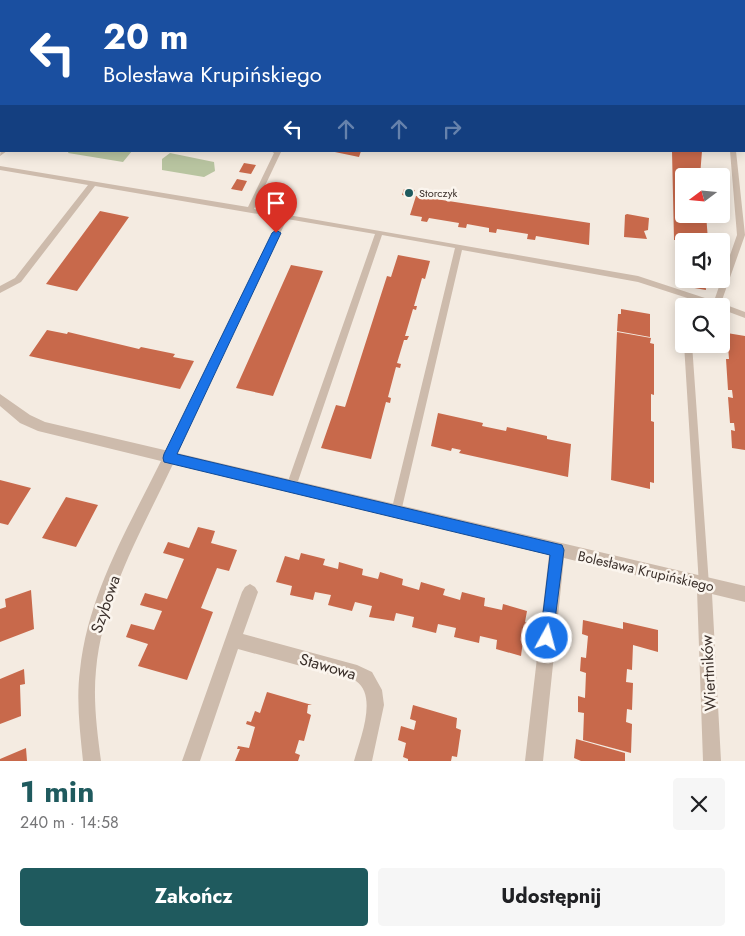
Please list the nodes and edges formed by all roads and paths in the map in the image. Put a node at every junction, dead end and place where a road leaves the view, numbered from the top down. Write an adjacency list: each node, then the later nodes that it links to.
1 (278, 152): 5 (lane)
2 (733, 152): 13 (lane)
3 (0, 168): 4 (lane)
4 (93, 184): 5 (lane); 9 (lane)
5 (250, 210): 6 (lane)
6 (285, 216): 7 (lane); 18 (lane)
7 (379, 232): 8 (lane); 19 (lane)
8 (459, 248): 10 (lane); 20 (lane)
9 (0, 290)
10 (685, 295): 11 (lane); 12 (lane)
11 (685, 298)
12 (695, 298)
13 (722, 298)
14 (730, 309): 15 (lane)
15 (745, 314)
16 (689, 353): 22 (lane)
17 (0, 399): 18 (street, Bolesława Krupińskiego)
18 (169, 458): 19 (street, Bolesława Krupińskiego); 26 (street, Szybowa)
19 (291, 487): 20 (street, Bolesława Krupińskiego)
20 (396, 512): 21 (street, Bolesława Krupińskiego)
21 (557, 550): 22 (street, Bolesława Krupińskiego); 29 (street)
22 (704, 585): 24 (street, Bolesława Krupińskiego); 30 (street, Wiertników)
23 (250, 592): 25 (street)
24 (745, 594)
25 (234, 640): 27 (street); 28 (street, Stawowa)
26 (92, 761)
27 (191, 761)
28 (363, 761)
29 (534, 761)
30 (712, 761)

